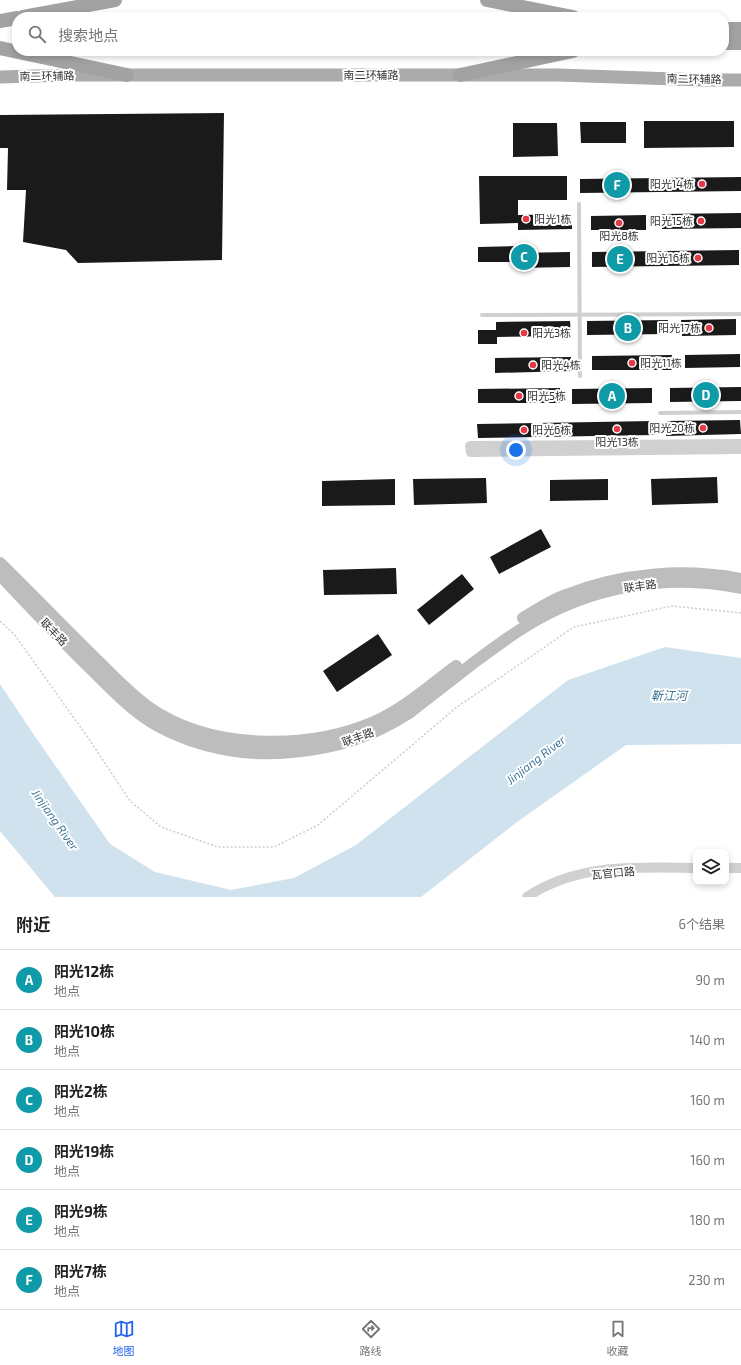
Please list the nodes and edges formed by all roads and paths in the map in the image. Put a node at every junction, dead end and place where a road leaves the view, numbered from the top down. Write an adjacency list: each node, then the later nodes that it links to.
1 (115, 0): 3 (highway)
2 (486, 0): 4 (highway)
3 (50, 12)
4 (547, 12)
5 (12, 19): 6 (highway)
6 (0, 21)
7 (0, 28): 8 (highway)
8 (12, 28)
9 (729, 29): 10 (highway)
10 (741, 29)
11 (729, 43): 12 (highway)
12 (741, 43)
13 (12, 45): 14 (highway)
14 (0, 46): 15 (highway)
15 (12, 49)
16 (44, 56): 18 (highway)
17 (549, 56): 19 (highway)
18 (127, 75): 19 (main road, 南二环辅路); 20 (main road, 南二环辅路)
19 (460, 75): 21 (main road, 南二环辅路)
20 (0, 77)
21 (741, 80)
22 (579, 204): 23 (lane)
23 (579, 314): 24 (lane); 25 (lane); 26 (lane)
24 (741, 314)
25 (482, 315)
26 (580, 376)
27 (741, 412): 28 (lane)
28 (660, 413)
29 (741, 444): 30 (street)
30 (741, 449)
31 (0, 563): 33 (main road, 联丰路)
32 (0, 575): 34 (main road, 联丰路)
33 (741, 579)
34 (741, 588)
35 (693, 868): 41 (street)
36 (729, 868): 37 (street)
37 (741, 868)
38 (693, 871): 42 (street, 瓦官口路)
39 (729, 872): 40 (street)
40 (741, 872)
41 (527, 897)
42 (534, 897)

